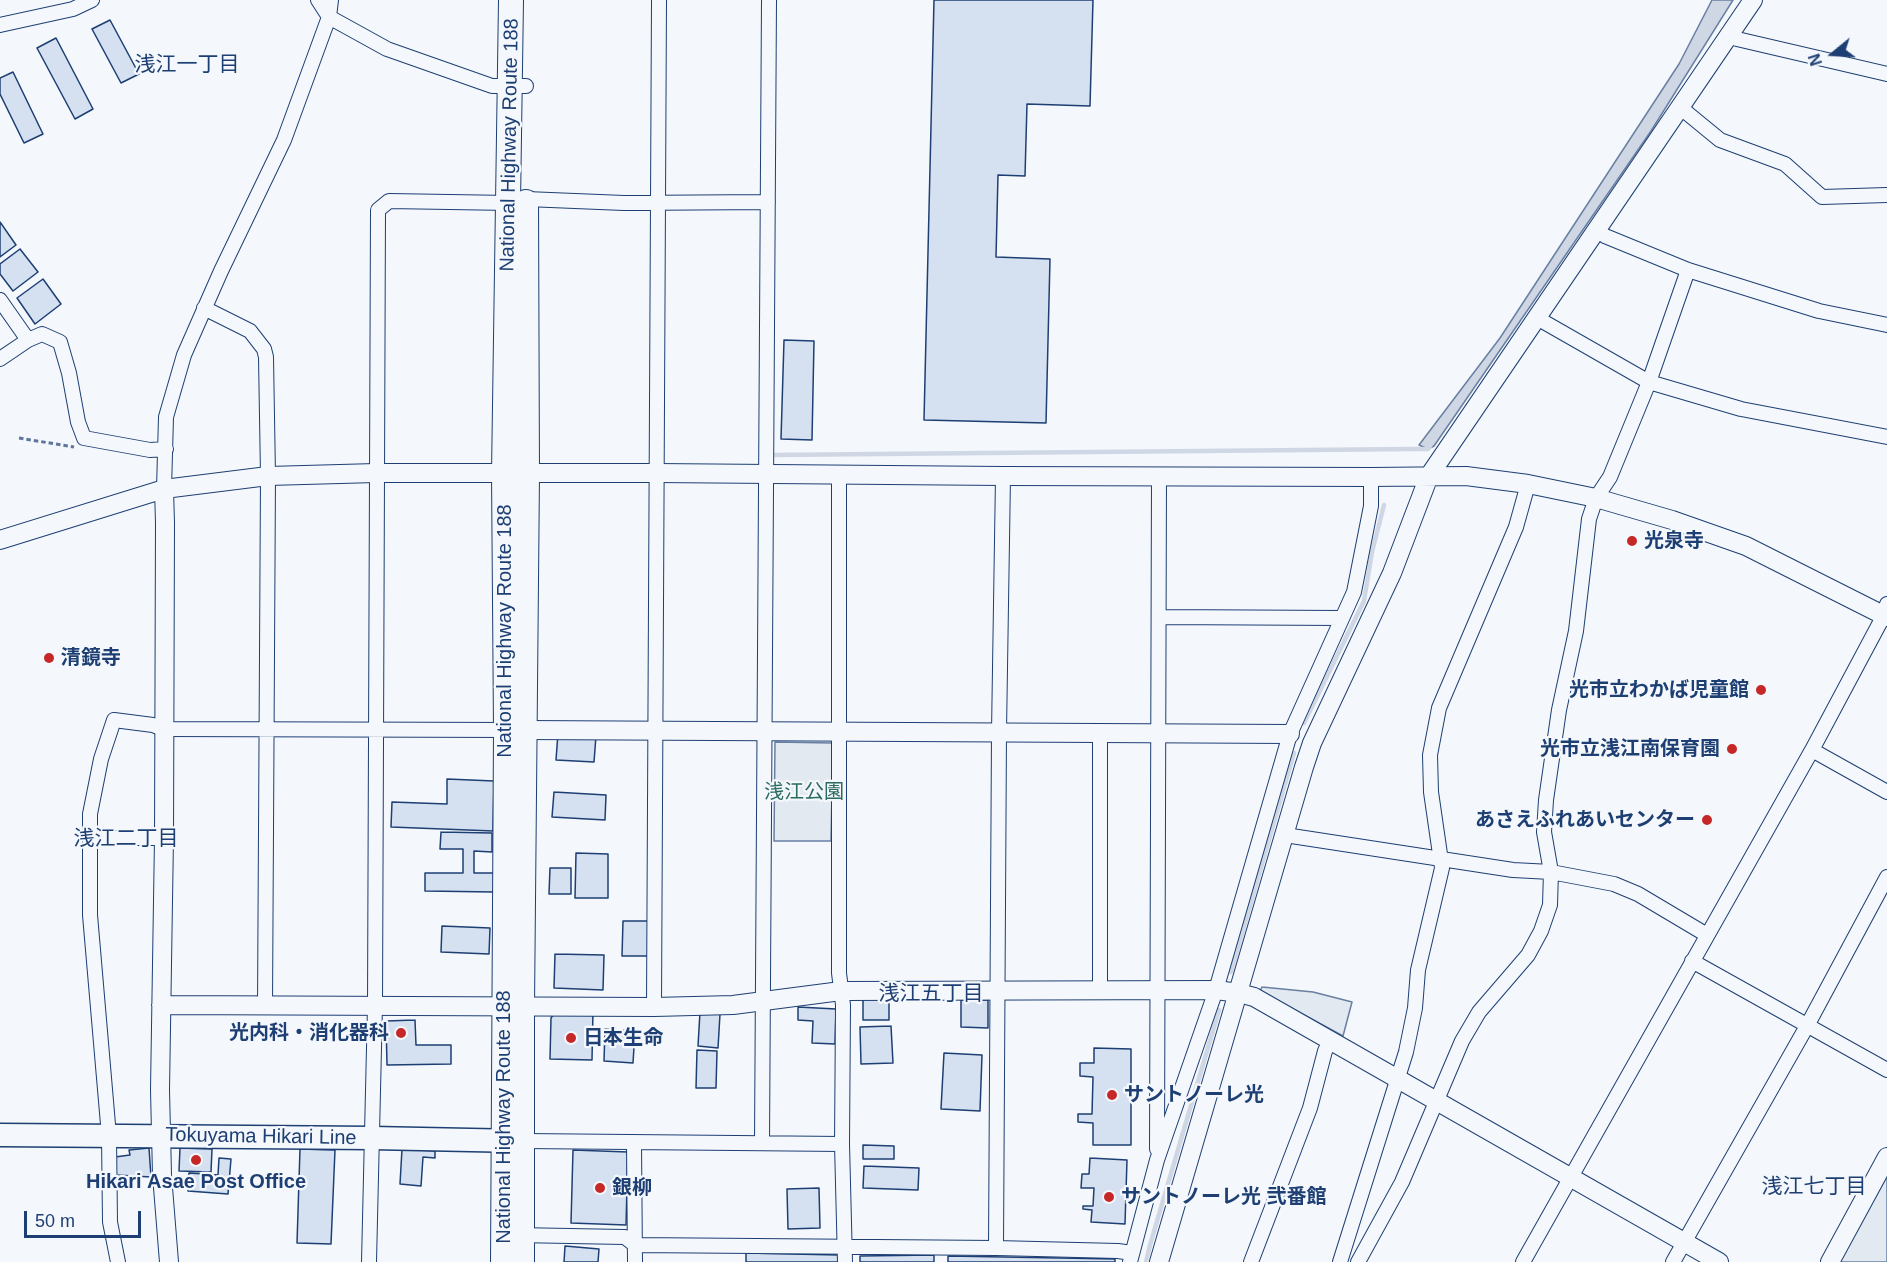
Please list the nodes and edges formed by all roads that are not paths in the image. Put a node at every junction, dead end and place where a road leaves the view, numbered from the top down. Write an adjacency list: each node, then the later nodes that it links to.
1 (92, 0): 10 (street)
2 (318, 0): 9 (street)
3 (331, 0): 9 (street)
4 (511, 0): 13 (highway, National Highway Route 188)
5 (526, 0): 13 (highway, National Highway Route 188)
6 (659, 0): 18 (street)
7 (769, 0): 17 (street)
8 (1753, 0): 11 (street)
9 (329, 17): 13 (street); 22 (street)
10 (0, 25)
11 (1730, 36): 12 (street); 14 (street)
12 (1887, 74)
13 (518, 86): 16 (highway, National Highway Route 188)
14 (1681, 108): 15 (street); 19 (street)
15 (1887, 195)
16 (518, 201): 18 (street); 30 (street); 31 (highway, National Highway Route 188)
17 (768, 202): 18 (street); 33 (street)
18 (657, 203): 32 (street)
19 (1597, 230): 20 (street); 23 (street)
20 (1688, 270): 24 (street); 27 (street)
21 (0, 300): 25 (street)
22 (204, 308): 29 (street); 35 (street)
23 (1537, 318): 27 (street); 38 (street)
24 (1887, 326)
25 (28, 340): 26 (street); 29 (street)
26 (0, 359)
27 (1649, 382): 28 (street); 42 (street)
28 (1887, 437)
29 (166, 449): 41 (street)
30 (376, 473): 31 (street); 35 (street); 49 (street)
31 (516, 473): 32 (street); 50 (highway, National Highway Route 188)
32 (656, 473): 33 (street); 51 (street)
33 (767, 474): 34 (street); 52 (street)
34 (839, 474): 36 (street); 53 (street)
35 (268, 476): 41 (street); 48 (street)
36 (1003, 476): 37 (street); 54 (street)
37 (1159, 476): 39 (street); 45 (street)
38 (1429, 476): 39 (street); 40 (street); 58 (street)
39 (1371, 477): 46 (street)
40 (1528, 484): 42 (street); 64 (street)
41 (164, 489): 43 (street); 47 (street)
42 (1596, 498): 44 (street); 65 (street)
43 (0, 540)
44 (1886, 612): 59 (street)
45 (1159, 617): 46 (street); 56 (street)
46 (1342, 618): 57 (street)
47 (163, 729): 48 (street); 62 (street); 63 (street)
48 (266, 729): 49 (street); 78 (street)
49 (376, 729): 50 (street); 77 (street)
50 (515, 730): 51 (street); 79 (highway, National Highway Route 188)
51 (656, 730): 52 (street); 80 (street)
52 (765, 730): 53 (street); 75 (street)
53 (839, 731): 54 (street); 72 (street)
54 (999, 732): 55 (street); 69 (street)
55 (1100, 733): 56 (street); 70 (street)
56 (1157, 733): 57 (street); 73 (street)
57 (1290, 734): 58 (street); 71 (street)
58 (1312, 743): 61 (street)
59 (1812, 750): 60 (street); 67 (street)
60 (1887, 792)
61 (1285, 835): 64 (street); 74 (street)
62 (90, 838): 63 (street); 87 (street)
63 (164, 838): 76 (street)
64 (1442, 858): 65 (street); 84 (street)
65 (1551, 872): 67 (street); 85 (street)
66 (1887, 878): 81 (street)
67 (1707, 935): 68 (street)
68 (1692, 961): 81 (street); 96 (street)
69 (998, 989): 70 (street); 72 (street); 101 (street)
70 (1100, 990): 73 (street)
71 (1216, 990): 73 (street); 74 (street); 95 (street)
72 (841, 991): 75 (street); 93 (street)
73 (1157, 991): 95 (street)
74 (1239, 993): 82 (street); 111 (street)
75 (762, 1000): 80 (street); 91 (street)
76 (161, 1005): 78 (street); 88 (street)
77 (375, 1005): 78 (street); 79 (street); 89 (street)
78 (265, 1006)
79 (513, 1006): 80 (street); 90 (highway, National Highway Route 188)
80 (654, 1007)
81 (1807, 1026): 83 (street); 98 (street)
82 (1330, 1041): 84 (street); 112 (street)
83 (1887, 1070)
84 (1397, 1079): 85 (street); 113 (street)
85 (1438, 1101): 96 (street); 114 (street)
86 (0, 1135): 87 (main road, Tokuyama Hikari Line)
87 (109, 1136): 88 (main road, Tokuyama Hikari Line); 103 (street)
88 (161, 1136): 89 (main road, Tokuyama Hikari Line); 104 (street)
89 (372, 1138): 90 (main road, Tokuyama Hikari Line); 106 (street)
90 (513, 1141): 92 (street); 97 (highway, National Highway Route 188)
91 (762, 1142): 92 (street); 93 (street)
92 (634, 1143): 99 (street)
93 (842, 1144): 100 (street)
94 (1887, 1157): 118 (street)
95 (1157, 1160): 102 (street)
96 (1570, 1177): 98 (street); 115 (street)
97 (512, 1235): 99 (street); 107 (highway, National Highway Route 188); 108 (highway, National Highway Route 188)
98 (1684, 1242): 116 (street); 117 (street)
99 (635, 1245): 100 (street); 109 (street)
100 (846, 1247): 101 (street); 110 (street)
101 (996, 1248): 102 (street)
102 (1131, 1257)
103 (118, 1262)
104 (169, 1262)
105 (355, 1262): 106 (street)
106 (369, 1262)
107 (503, 1262)
108 (522, 1262)
109 (635, 1262)
110 (845, 1262)
111 (1159, 1262)
112 (1251, 1262)
113 (1340, 1262)
114 (1358, 1262)
115 (1523, 1262)
116 (1673, 1262)
117 (1719, 1262)
118 (1830, 1262)

